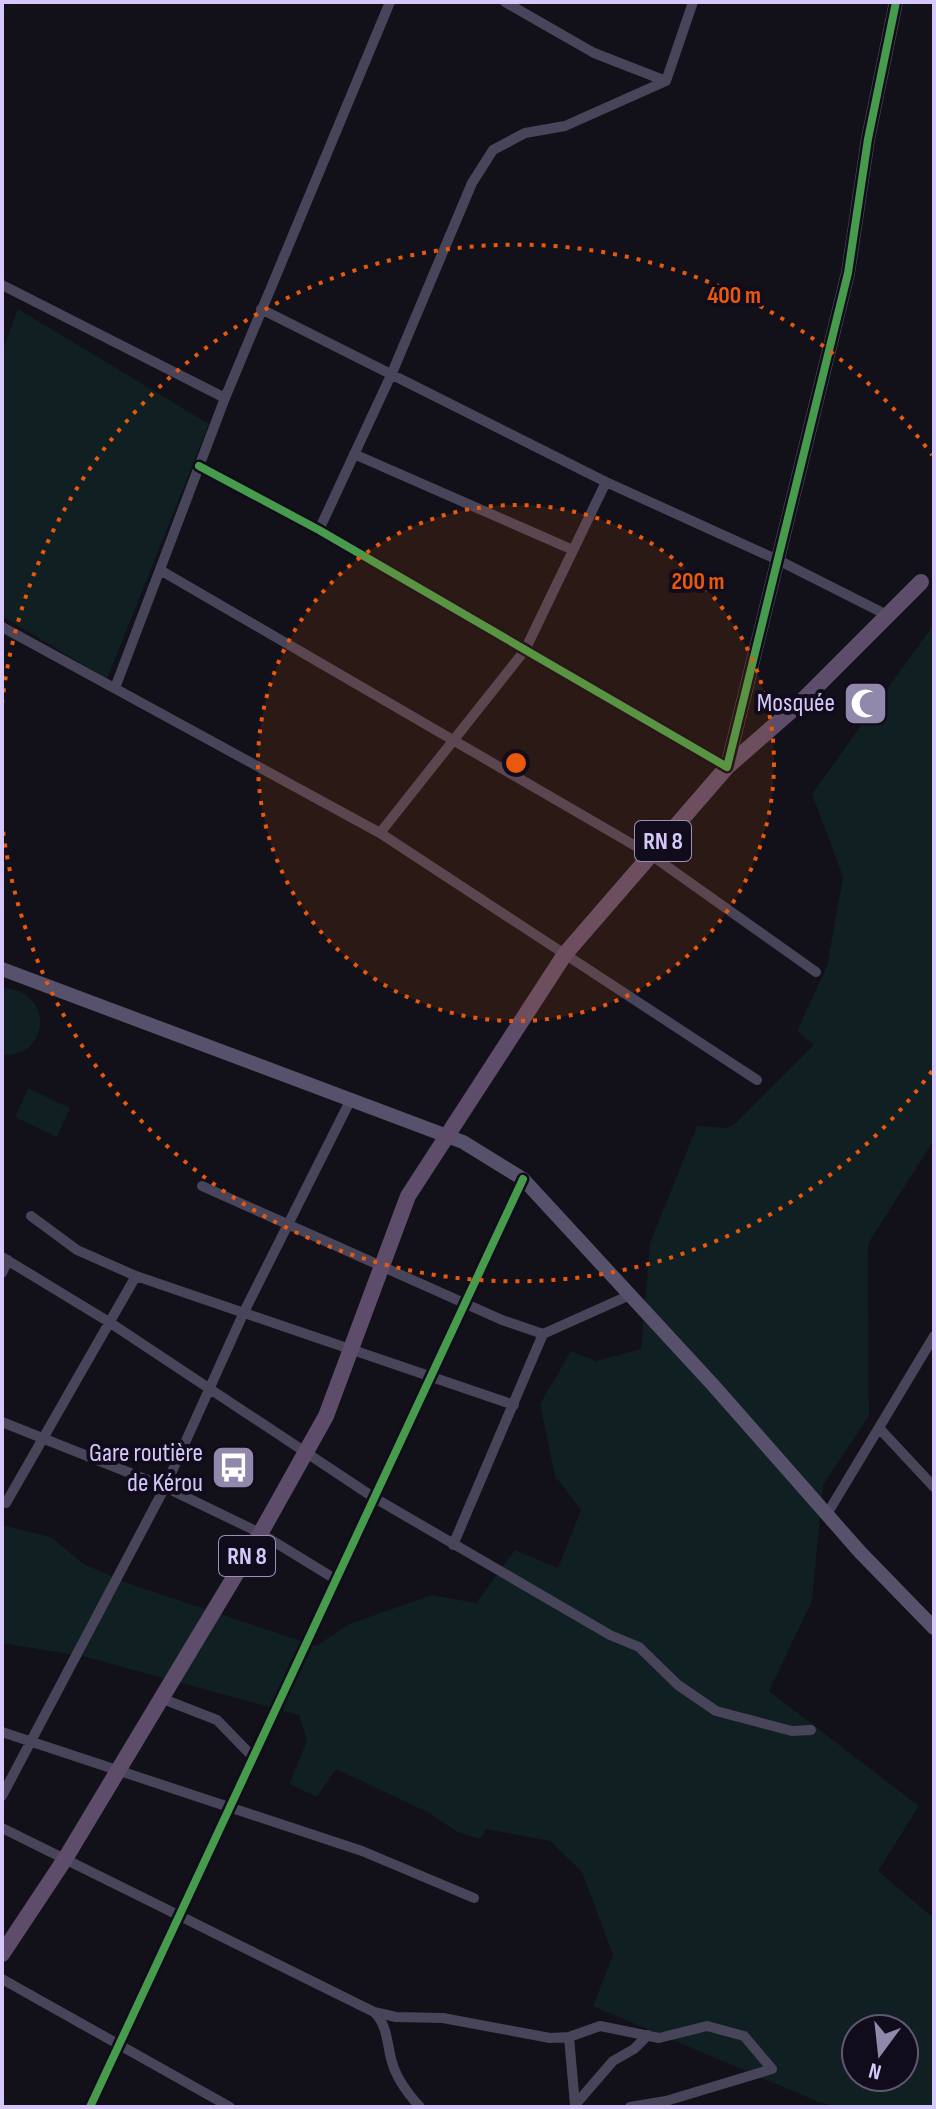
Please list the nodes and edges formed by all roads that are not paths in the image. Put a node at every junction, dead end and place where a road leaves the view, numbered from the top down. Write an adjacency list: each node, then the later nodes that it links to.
1 (390, 2): 7 (street)
2 (505, 2): 5 (street)
3 (693, 2): 5 (street)
4 (893, 4): 15 (street)
5 (666, 81): 8 (street)
6 (2, 285): 9 (street)
7 (261, 309): 8 (street); 9 (street)
8 (392, 373): 10 (street); 12 (street)
9 (225, 398): 11 (street)
10 (354, 454): 13 (street); 14 (street)
11 (199, 466): 13 (street); 16 (street)
12 (606, 482): 14 (street); 15 (street)
13 (319, 530): 20 (street)
14 (573, 550): 20 (street)
15 (778, 560): 18 (street); 23 (street)
16 (160, 570): 21 (street); 22 (street)
17 (927, 581): 18 (main road, RN 8)
18 (887, 615): 23 (main road, RN 8)
19 (2, 627): 21 (street)
20 (525, 650): 22 (street); 23 (street)
21 (115, 688): 24 (street)
22 (452, 739): 24 (street); 25 (street)
23 (727, 767): 25 (main road, RN 8)
24 (380, 833): 26 (street)
25 (651, 855): 26 (main road, RN 8); 28 (street)
26 (565, 954): 29 (street); 31 (main road, RN 8)
27 (2, 969): 30 (street)
28 (816, 972)
29 (757, 1080)
30 (350, 1101): 31 (street); 35 (street)
31 (445, 1135): 32 (street); 37 (main road, RN 8)
32 (523, 1179): 40 (street); 41 (street)
33 (202, 1186): 35 (street)
34 (31, 1216): 39 (street)
35 (288, 1224): 37 (street); 42 (street)
36 (5, 1258): 38 (street); 43 (street)
37 (384, 1267): 41 (street); 46 (main road, RN 8)
38 (2, 1273)
39 (136, 1276): 42 (street); 43 (street)
40 (630, 1295): 44 (street); 58 (street)
41 (464, 1303): 44 (street); 47 (street)
42 (244, 1312): 46 (street); 48 (street)
43 (109, 1322): 48 (street); 52 (street)
44 (543, 1334): 49 (street)
45 (934, 1336): 51 (street)
46 (351, 1350): 47 (street); 53 (main road, RN 8)
47 (429, 1377): 49 (street); 56 (street)
48 (210, 1388): 53 (street); 54 (street)
49 (514, 1405): 60 (street)
50 (2, 1422): 52 (street)
51 (879, 1428): 55 (street); 58 (street)
52 (43, 1439): 54 (street); 57 (street)
53 (305, 1453): 56 (street); 59 (main road, RN 8)
54 (165, 1487): 59 (street); 66 (street)
55 (934, 1487)
56 (373, 1497): 60 (street); 61 (street)
57 (6, 1503)
58 (827, 1514): 62 (street)
59 (260, 1534): 61 (street); 63 (main road, RN 8)
60 (453, 1545): 64 (street)
61 (335, 1579): 67 (street)
62 (934, 1628)
63 (163, 1699): 67 (street); 68 (main road, RN 8)
64 (811, 1730)
65 (2, 1732): 66 (street)
66 (31, 1741): 68 (street); 69 (street)
67 (252, 1756): 70 (street)
68 (118, 1770): 70 (street); 72 (main road, RN 8)
69 (2, 1796)
70 (228, 1808): 73 (street); 74 (street)
71 (2, 1828): 72 (street)
72 (65, 1859): 74 (street); 75 (main road, RN 8)
73 (474, 1898)
74 (181, 1916): 77 (street); 80 (street)
75 (2, 1954)
76 (2, 1979): 80 (street)
77 (374, 2012): 79 (street); 84 (street)
78 (648, 2035): 79 (street); 81 (street); 85 (street)
79 (569, 2037): 81 (street)
80 (120, 2043): 82 (street); 83 (street)
81 (575, 2106)
82 (90, 2107)
83 (230, 2107)
84 (420, 2107)
85 (630, 2107)

